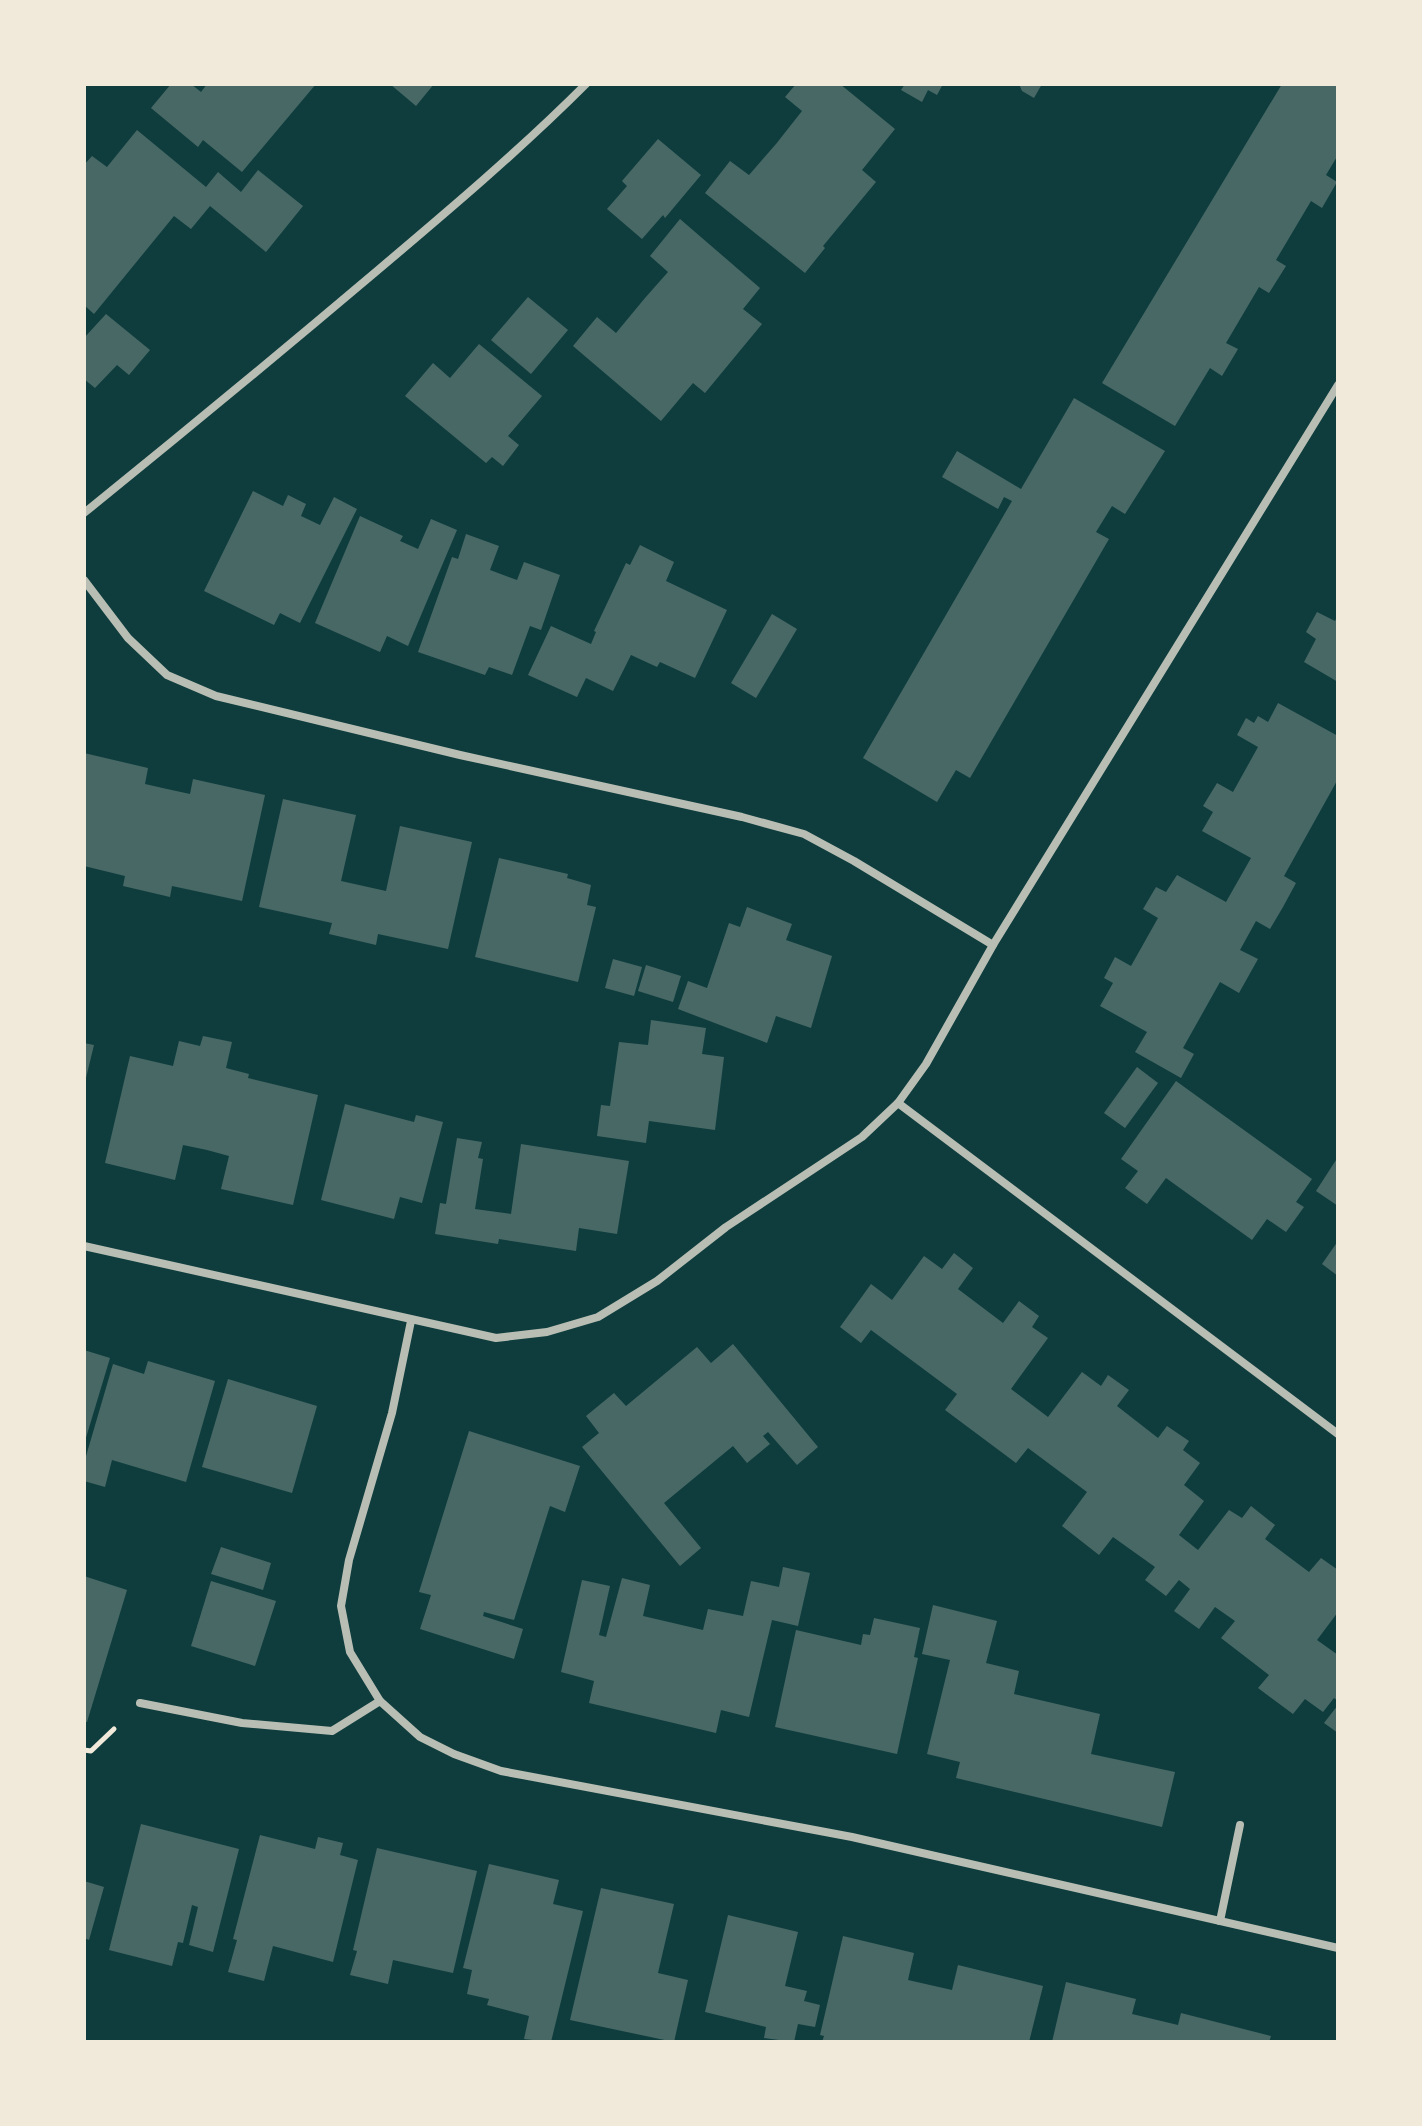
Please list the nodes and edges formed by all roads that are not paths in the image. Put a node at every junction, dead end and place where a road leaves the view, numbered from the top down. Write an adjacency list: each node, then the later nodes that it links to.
1 (586, 84): 3 (street)
2 (1338, 385): 5 (street)
3 (84, 513)
4 (84, 580): 5 (street)
5 (993, 945): 6 (street)
6 (898, 1103): 8 (street); 9 (street)
7 (84, 1246): 8 (street)
8 (411, 1321): 10 (street)
9 (1338, 1434)
10 (380, 1701): 11 (street); 13 (street)
11 (140, 1703)
12 (1240, 1825): 13 (street)
13 (1220, 1921): 14 (street)
14 (1338, 1948)

